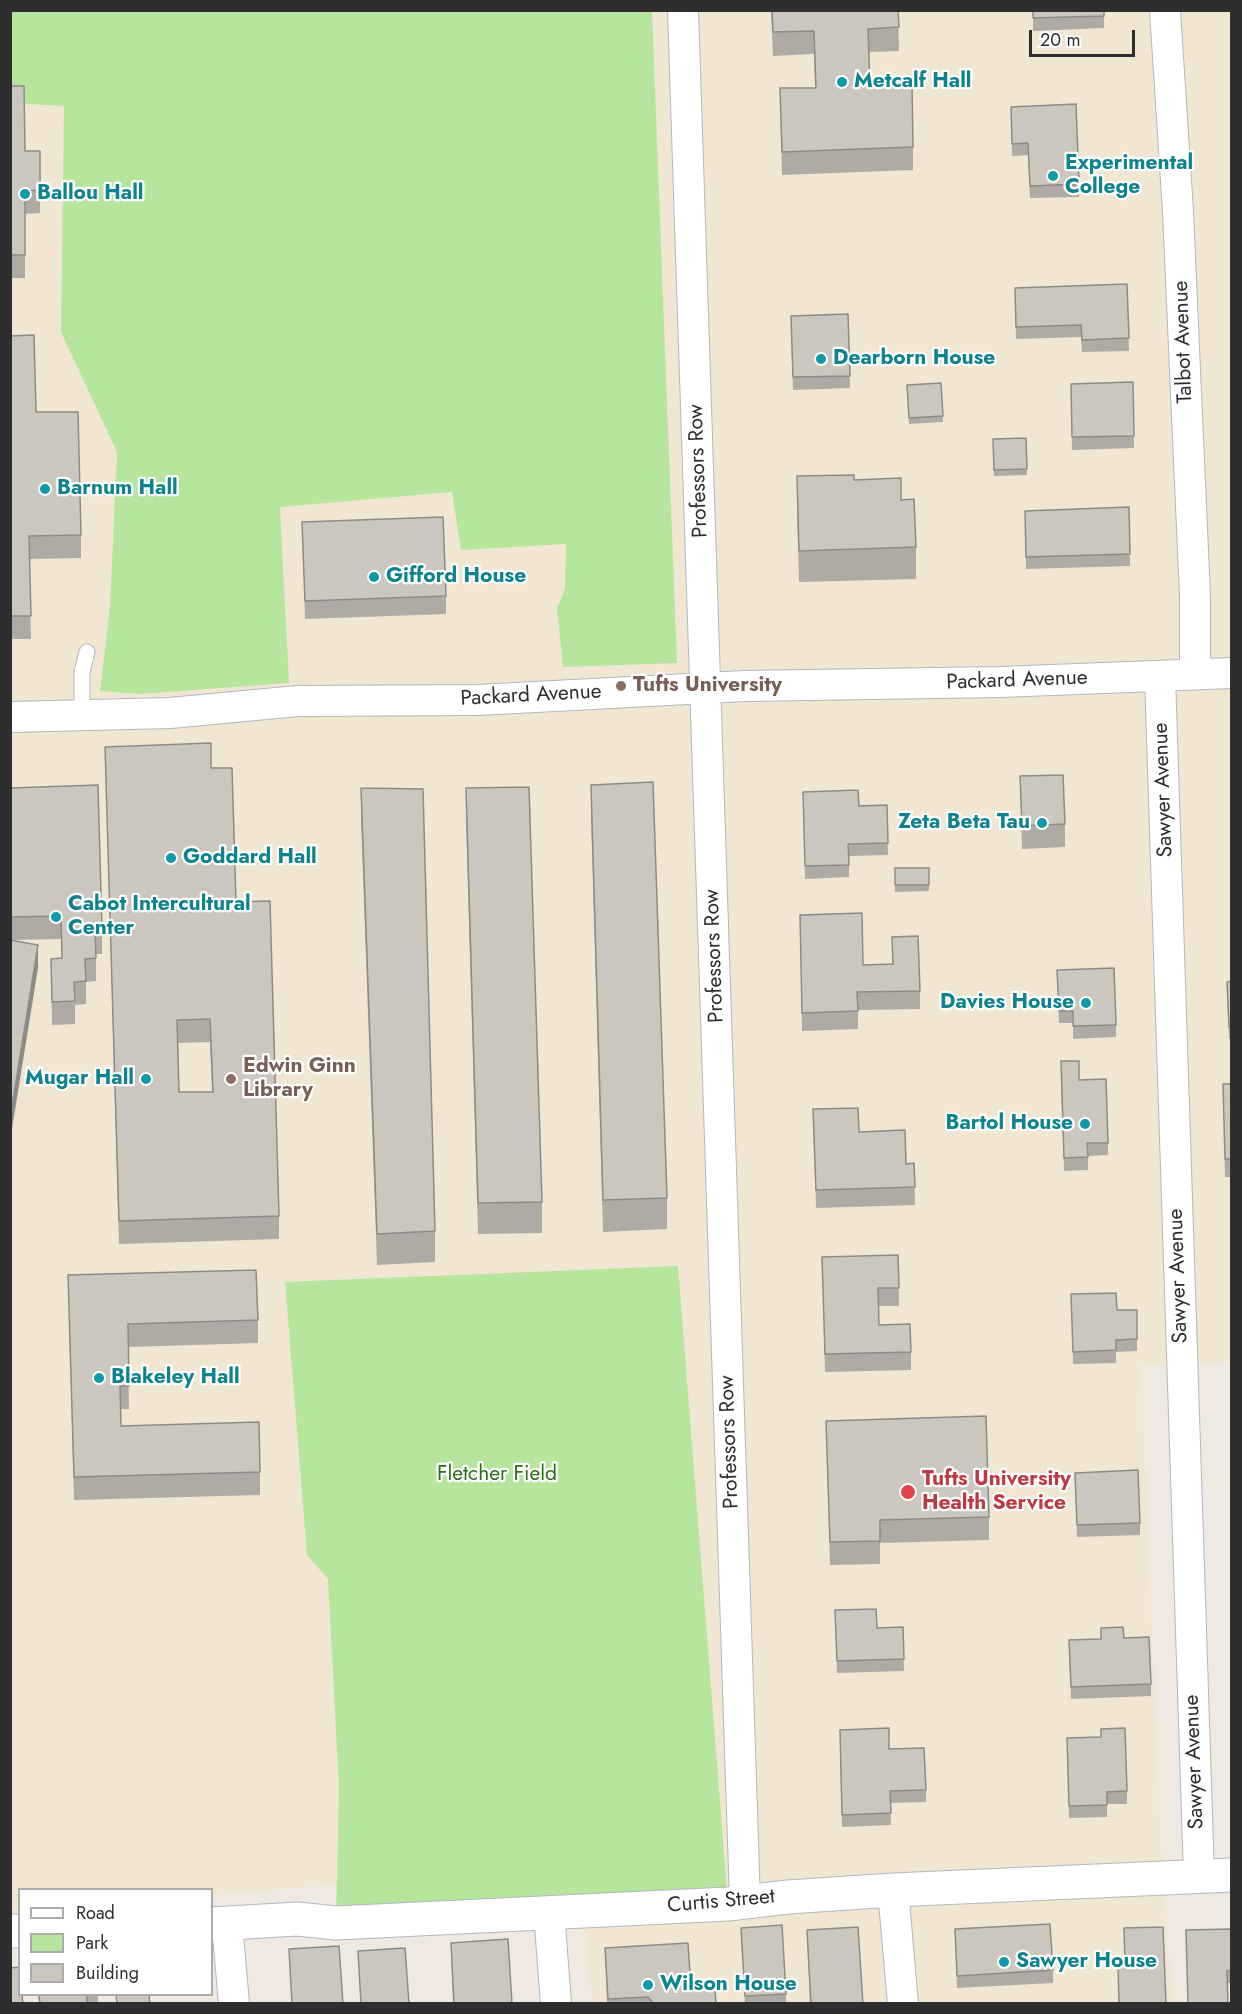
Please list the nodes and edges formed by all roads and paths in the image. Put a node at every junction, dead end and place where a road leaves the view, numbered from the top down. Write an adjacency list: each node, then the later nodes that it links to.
1 (683, 10): 7 (street, Professors Row)
2 (1165, 10): 5 (street, Talbot Avenue)
3 (87, 652): 8 (lane)
4 (1232, 673): 5 (street, Packard Avenue)
5 (1195, 674): 6 (street, Packard Avenue)
6 (1160, 676): 7 (street, Packard Avenue); 11 (street, Sawyer Avenue)
7 (706, 687): 8 (street, Packard Avenue); 13 (street, Professors Row)
8 (82, 714): 9 (street, Packard Avenue)
9 (10, 717)
10 (1232, 1875): 11 (street, Curtis Street)
11 (1198, 1876): 12 (street, Curtis Street)
12 (893, 1890): 13 (street, Curtis Street); 18 (street)
13 (745, 1902): 14 (street, Curtis Street)
14 (549, 1912): 15 (street, Curtis Street); 17 (street)
15 (219, 1924): 16 (street)
16 (234, 2004)
17 (556, 2004)
18 (903, 2004)

